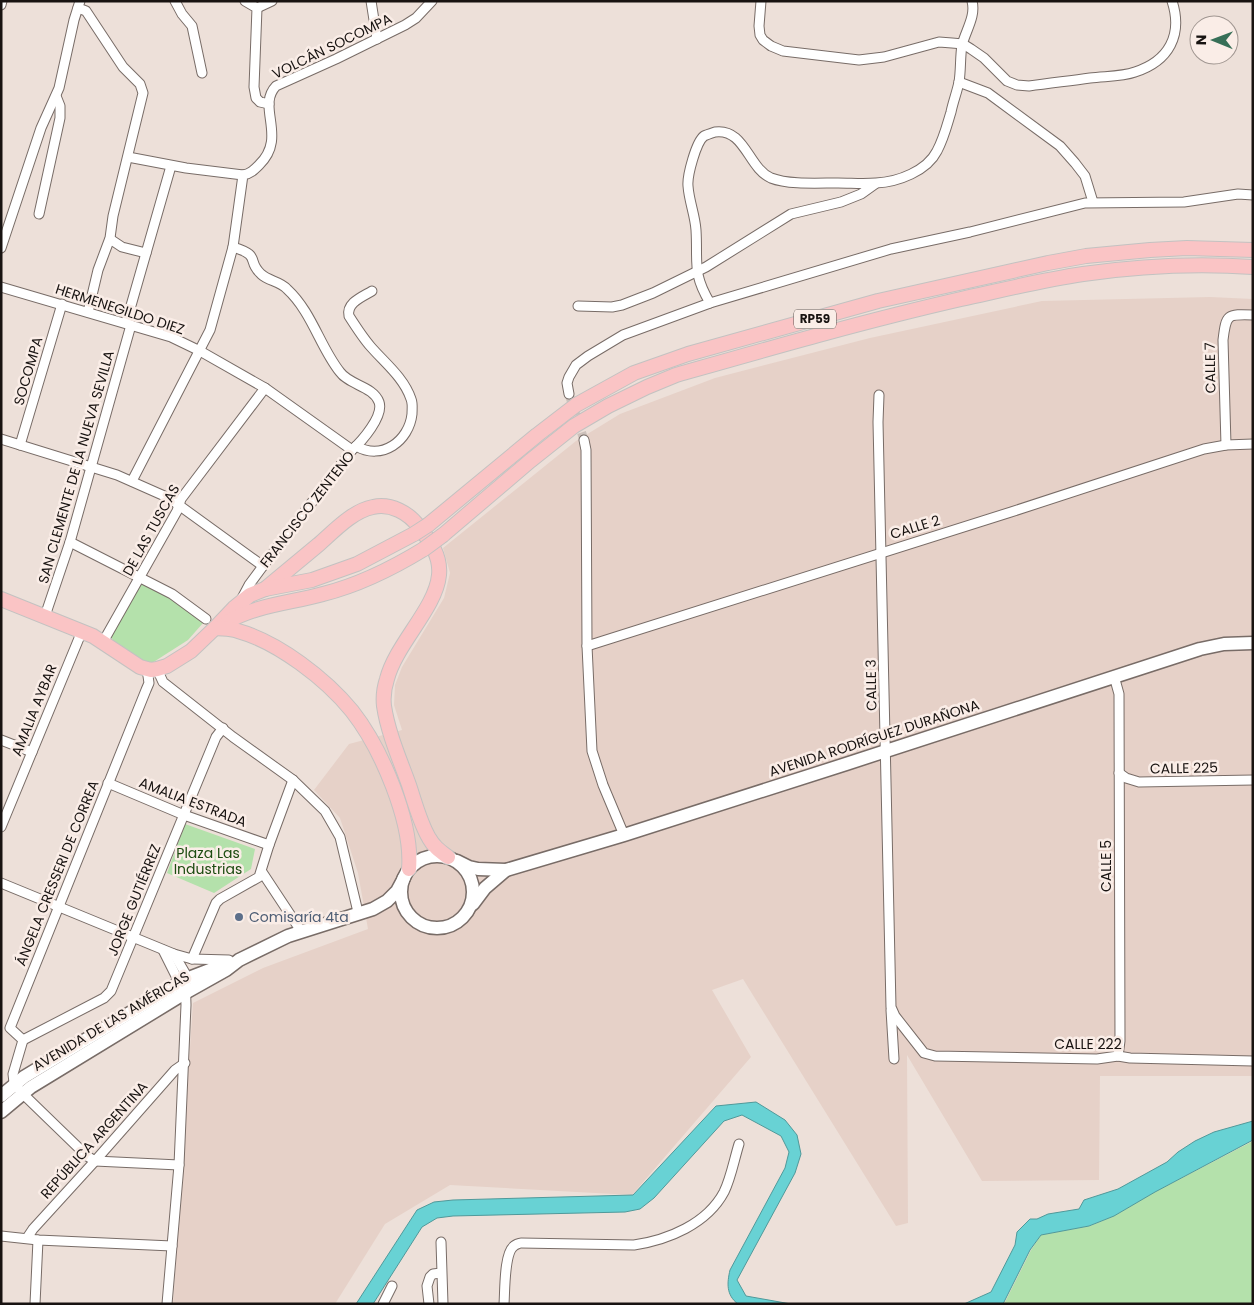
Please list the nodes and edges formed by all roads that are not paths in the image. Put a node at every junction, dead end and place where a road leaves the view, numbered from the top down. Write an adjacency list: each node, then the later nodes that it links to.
1 (175, 1): 13 (street)
2 (245, 1): 10 (street)
3 (272, 1): 10 (street)
4 (372, 1): 11 (street)
5 (432, 1): 11 (street, VOLCÁN SOCOMPA)
6 (761, 1): 12 (street)
7 (972, 1): 12 (street)
8 (1172, 1): 12 (street)
9 (79, 4): 15 (street); 17 (street)
10 (257, 8): 16 (street)
11 (376, 39): 16 (street, VOLCÁN SOCOMPA)
12 (962, 44): 14 (street)
13 (202, 73)
14 (959, 82): 20 (street); 22 (street)
15 (56, 96): 23 (street); 26 (street)
16 (269, 104): 19 (street)
17 (128, 156): 18 (street); 24 (street)
18 (171, 166): 19 (street); 28 (street, SAN CLEMENTE DE LA NUEVA SEVILLA)
19 (243, 175): 25 (street)
20 (876, 184): 30 (street); 30 (street)
21 (1253, 195): 22 (street)
22 (1093, 202): 33 (street)
23 (39, 214)
24 (110, 240): 28 (street); 36 (street)
25 (234, 246): 39 (street); 48 (street, FRANCISCO ZENTENO)
26 (1, 248)
27 (1253, 250): 56 (main road, RP59, bridge)
28 (146, 253): 38 (street, SAN CLEMENTE DE LA NUEVA SEVILLA)
29 (1253, 267): 60 (main road, RP59, bridge)
30 (697, 272): 33 (street); 35 (street)
31 (1, 287): 34 (street, HERMENEGILDO DIEZ)
32 (372, 290): 48 (street)
33 (710, 303): 41 (street)
34 (62, 304): 36 (street, HERMENEGILDO DIEZ); 46 (street, SOCOMPA)
35 (578, 306)
36 (88, 312): 38 (street, HERMENEGILDO DIEZ)
37 (1253, 315): 47 (street, CALLE 7)
38 (129, 324): 39 (street, HERMENEGILDO DIEZ); 49 (street, SAN CLEMENTE DE LA NUEVA SEVILLA)
39 (200, 351): 40 (street, HERMENEGILDO DIEZ); 50 (street)
40 (265, 388): 48 (street, HERMENEGILDO DIEZ); 51 (street, DE LAS TUSCAS)
41 (569, 394)
42 (879, 395): 53 (street, CALLE 3)
43 (1, 439): 46 (street)
44 (584, 440): 64 (street)
45 (1253, 444): 47 (street, CALLE 2)
46 (20, 445): 49 (street)
47 (1226, 445): 53 (street, CALLE 2)
48 (354, 448): 54 (street, FRANCISCO ZENTENO)
49 (91, 466): 50 (street); 52 (street, SAN CLEMENTE DE LA NUEVA SEVILLA)
50 (132, 481): 51 (street)
51 (179, 504): 54 (street); 55 (street, DE LAS TUSCAS)
52 (70, 542): 55 (street); 59 (street, SAN CLEMENTE DE LA NUEVA SEVILLA)
53 (882, 552): 64 (street, CALLE 2); 69 (street, CALLE 3)
54 (263, 566): 57 (street, FRANCISCO ZENTENO)
55 (140, 577): 60 (street); 62 (street, DE LAS TUSCAS)
56 (265, 589): 57 (main road); 79 (main road)
57 (241, 601): 60 (main road)
58 (3, 603): 59 (main road)
59 (46, 616): 61 (main road)
60 (211, 624): 65 (main road); 82 (main road)
61 (82, 631): 62 (main road); 70 (street, AMALIA AYBAR)
62 (103, 642): 65 (main road)
63 (1253, 643): 66 (main road, AVENIDA RODRÍGUEZ DURAÑONA)
64 (587, 646): 77 (street)
65 (152, 669): 67 (street); 74 (street, ÁNGELA CRESSERI DE CORREA)
66 (1114, 676): 69 (main road, AVENIDA RODRÍGUEZ DURAÑONA); 71 (street, CALLE 5)
67 (222, 728): 72 (street); 75 (street, JORGE GUTIÉRREZ)
68 (1, 740): 70 (street)
69 (886, 751): 77 (main road, AVENIDA RODRÍGUEZ DURAÑONA); 96 (street, CALLE 3)
70 (32, 752): 76 (street, AMALIA AYBAR)
71 (1119, 773): 73 (street, CALLE 225); 99 (street, CALLE 5)
72 (293, 780): 78 (street); 87 (street)
73 (1253, 780)
74 (108, 783): 75 (street, AMALIA ESTRADA); 84 (street, ÁNGELA CRESSERI DE CORREA)
75 (184, 815): 78 (street, AMALIA ESTRADA); 90 (street, JORGE GUTIÉRREZ)
76 (1, 827)
77 (624, 835): 80 (main road, AVENIDA RODRÍGUEZ DURAÑONA)
78 (269, 845): 81 (street)
79 (452, 859): 80 (main road); 82 (main road); 86 (main road)
80 (506, 870): 86 (main road)
81 (262, 872): 89 (street); 93 (street)
82 (406, 874): 85 (main road); 88 (main road)
83 (1, 883): 84 (street)
84 (58, 907): 90 (street); 97 (street, ÁNGELA CRESSERI DE CORREA)
85 (373, 909): 87 (main road, AVENIDA DE LAS AMÉRICAS); 88 (main road)
86 (470, 909): 88 (main road)
87 (358, 912): 89 (main road, AVENIDA DE LAS AMÉRICAS)
88 (411, 918)
89 (302, 931): 94 (main road, AVENIDA DE LAS AMÉRICAS)
90 (135, 938): 91 (street); 98 (street, JORGE GUTIÉRREZ)
91 (162, 950): 92 (street); 95 (street)
92 (174, 954): 93 (street); 95 (street)
93 (192, 959): 94 (street)
94 (239, 960): 95 (main road, AVENIDA DE LAS AMÉRICAS)
95 (183, 985): 102 (street); 103 (main road, AVENIDA DE LAS AMÉRICAS)
96 (891, 1007): 99 (street, CALLE 222); 100 (street, CALLE 3)
97 (6, 1027): 98 (street, ÁNGELA CRESSERI DE CORREA)
98 (23, 1040): 103 (street)
99 (1118, 1056): 101 (street, CALLE 222)
100 (894, 1059)
101 (1253, 1061)
102 (185, 1063): 107 (street, REPÚBLICA ARGENTINA); 108 (street)
103 (18, 1088): 104 (main road, AVENIDA DE LAS AMÉRICAS); 105 (main road, AVENIDA DE LAS AMÉRICAS); 107 (street)
104 (1, 1096)
105 (1, 1112)
106 (739, 1144): 121 (street)
107 (95, 1161): 108 (street); 110 (street, REPÚBLICA ARGENTINA)
108 (179, 1165): 113 (street)
109 (1, 1236): 110 (street)
110 (27, 1238): 111 (street)
111 (38, 1240): 113 (street); 116 (street)
112 (441, 1242): 114 (street)
113 (172, 1246): 117 (street)
114 (441, 1273): 119 (street); 120 (street)
115 (392, 1286): 118 (street)
116 (35, 1304)
117 (167, 1304)
118 (383, 1304)
119 (429, 1304)
120 (443, 1304)
121 (504, 1304)

